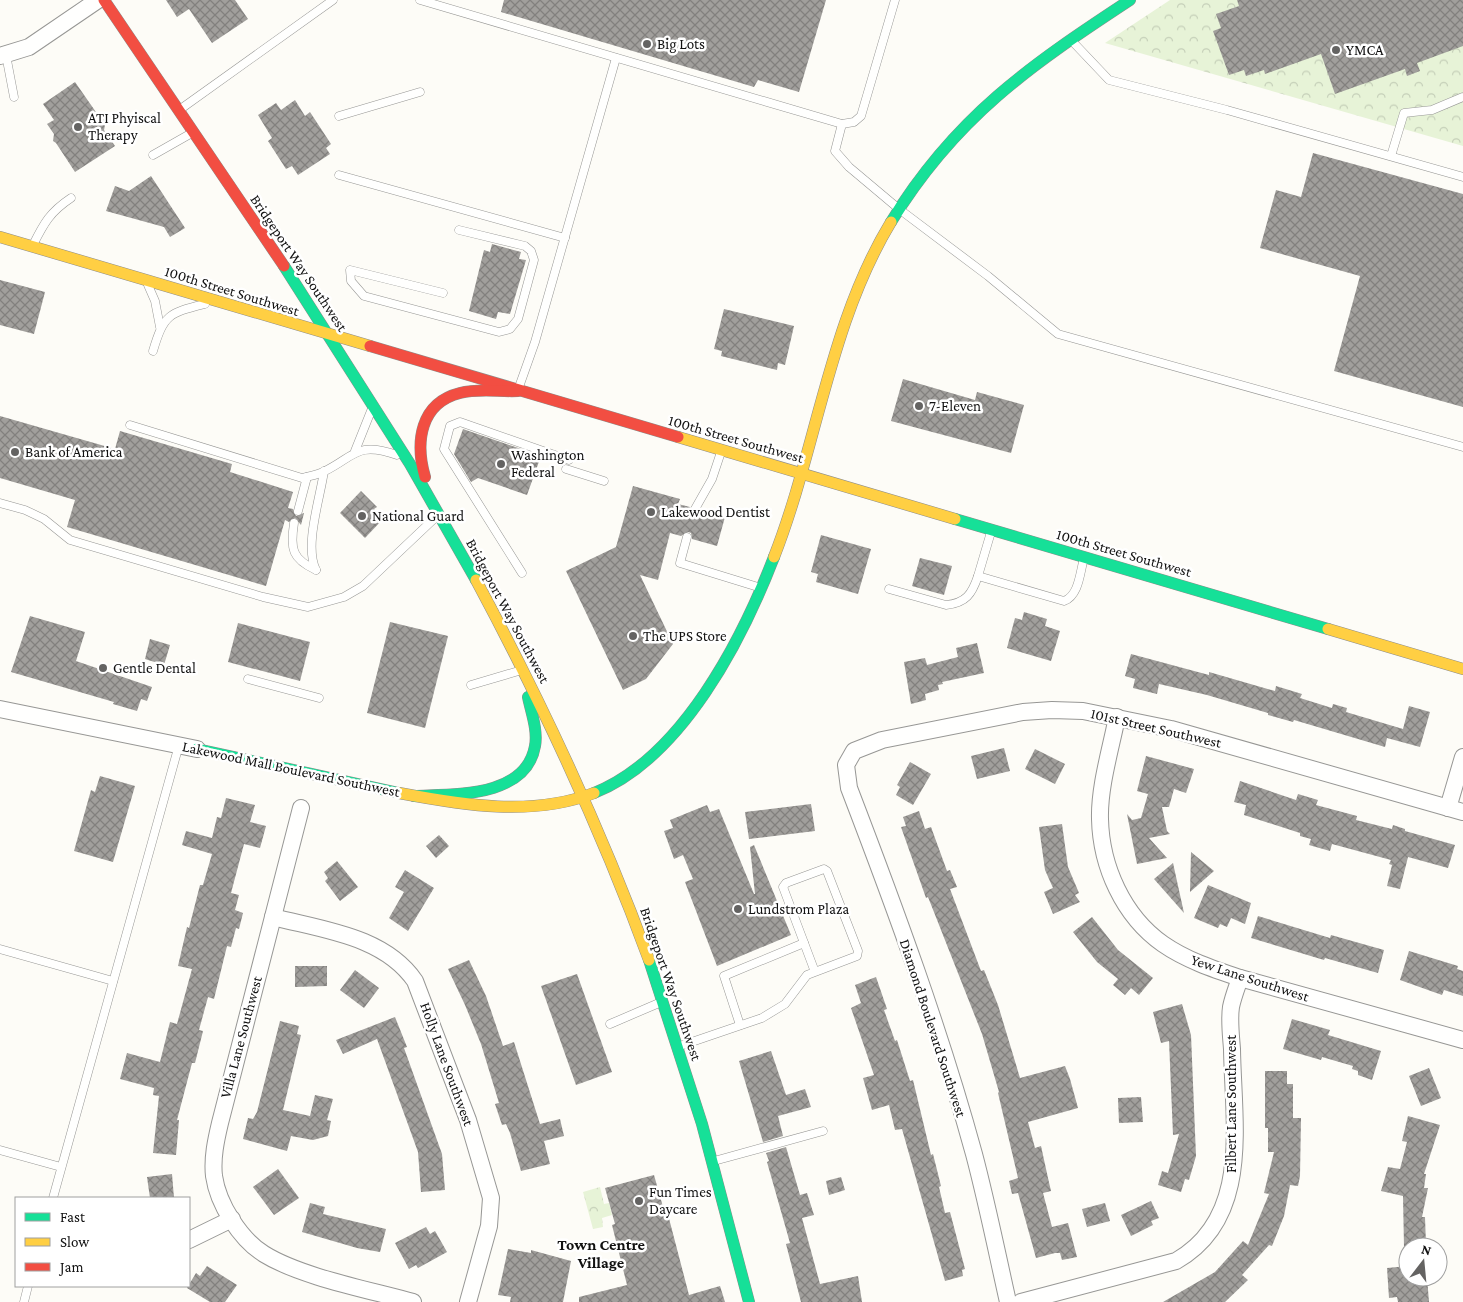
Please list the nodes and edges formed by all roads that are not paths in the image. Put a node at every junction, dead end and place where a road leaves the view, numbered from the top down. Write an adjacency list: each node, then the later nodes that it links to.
1 (98, 0): 10 (street)
2 (104, 0): 15 (main road, Bridgeport Way Southwest)
3 (333, 0): 15 (lane)
4 (420, 0): 8 (lane)
5 (453, 0): 8 (lane)
6 (895, 0): 17 (lane)
7 (1130, 0): 9 (main road, Lakewood Mall Boulevard Southwest)
8 (451, 9): 11 (lane)
9 (1071, 40): 20 (lane); 24 (main road, Lakewood Mall Boulevard Southwest)
10 (3, 56): 13 (lane)
11 (616, 58): 17 (lane); 27 (lane)
12 (420, 92): 16 (lane)
13 (14, 97)
14 (1463, 97): 20 (lane)
15 (178, 110): 18 (main road, Bridgeport Way Southwest)
16 (339, 116)
17 (842, 124): 24 (lane)
18 (193, 132): 19 (lane); 33 (main road, Bridgeport Way Southwest)
19 (153, 155)
20 (1391, 156): 22 (lane)
21 (339, 175): 27 (lane)
22 (1463, 176)
23 (70, 198): 28 (lane)
24 (899, 209): 38 (lane); 45 (main road, Lakewood Mall Boulevard Southwest)
25 (459, 230): 30 (lane)
26 (0, 237): 28 (main road, 100th Street Southwest)
27 (565, 238): 35 (lane)
28 (32, 247): 29 (main road, 100th Street Southwest)
29 (143, 280): 31 (main road, 100th Street Southwest); 32 (lane)
30 (443, 293)
31 (214, 302): 32 (lane); 33 (main road, 100th Street Southwest)
32 (160, 327): 34 (lane)
33 (331, 336): 35 (main road, 100th Street Southwest); 36 (main road, Bridgeport Way Southwest)
34 (153, 351)
35 (518, 391): 40 (main road, 100th Street Southwest); 51 (main road)
36 (373, 404): 39 (lane); 41 (main road, Bridgeport Way Southwest)
37 (130, 425): 46 (lane)
38 (1463, 447)
39 (355, 451): 41 (lane); 44 (lane)
40 (721, 451): 45 (main road, 100th Street Southwest); 49 (lane)
41 (407, 460): 51 (main road, Bridgeport Way Southwest)
42 (568, 460): 56 (lane)
43 (566, 469): 47 (lane)
44 (324, 472): 46 (lane); 52 (lane)
45 (802, 474): 53 (main road, 100th Street Southwest); 58 (main road, Lakewood Mall Boulevard Southwest)
46 (307, 476): 50 (lane)
47 (604, 481)
48 (0, 503): 51 (lane)
49 (695, 509)
50 (298, 511)
51 (439, 515): 61 (main road, Bridgeport Way Southwest)
52 (294, 523)
53 (991, 530): 55 (main road, 100th Street Southwest); 57 (lane)
54 (687, 537): 58 (lane)
55 (1084, 557): 57 (lane); 60 (main road, 100th Street Southwest)
56 (522, 573)
57 (978, 576): 59 (lane)
58 (763, 588): 72 (main road, Lakewood Mall Boulevard Southwest)
59 (889, 589)
60 (1463, 669)
61 (523, 670): 63 (lane); 71 (main road); 72 (main road, Bridgeport Way Southwest)
62 (248, 679): 64 (lane)
63 (471, 685)
64 (320, 698)
65 (0, 709): 67 (street, Lakewood Mall Boulevard Southwest)
66 (1117, 717): 70 (street, 101st Street Southwest); 74 (street, 101st Street Southwest); 79 (street, Yew Lane Southwest)
67 (179, 745): 68 (street, Lakewood Mall Boulevard Southwest); 80 (lane)
68 (197, 748): 71 (main road, Lakewood Mall Boulevard Southwest)
69 (1463, 757): 74 (street)
70 (848, 758): 98 (street, Diamond Boulevard Southwest)
71 (414, 796): 72 (main road, Lakewood Mall Boulevard Southwest)
72 (583, 797): 81 (main road, Bridgeport Way Southwest)
73 (301, 808): 75 (street, Villa Lane Southwest)
74 (1456, 810)
75 (273, 917): 91 (street, Villa Lane Southwest); 96 (street, Holly Lane Southwest)
76 (804, 943): 78 (lane); 78 (lane); 83 (lane)
77 (0, 949): 80 (lane)
78 (815, 972): 83 (lane)
79 (1240, 978): 84 (street, Yew Lane Southwest); 99 (street, Filbert Lane Southwest)
80 (113, 981): 89 (lane)
81 (663, 1001): 82 (lane); 85 (main road, Bridgeport Way Southwest)
82 (610, 1024)
83 (740, 1025): 85 (lane)
84 (1463, 1040)
85 (678, 1047): 88 (main road, Bridgeport Way Southwest)
86 (823, 1131): 88 (lane)
87 (0, 1150): 89 (lane)
88 (712, 1162): 97 (main road, Bridgeport Way Southwest)
89 (61, 1167): 90 (lane)
90 (53, 1197)
91 (232, 1219): 92 (street); 95 (street)
92 (190, 1240)
93 (28, 1287): 94 (lane)
94 (24, 1302)
95 (413, 1302)
96 (468, 1302)
97 (749, 1302)
98 (1008, 1302)
99 (1021, 1302)

